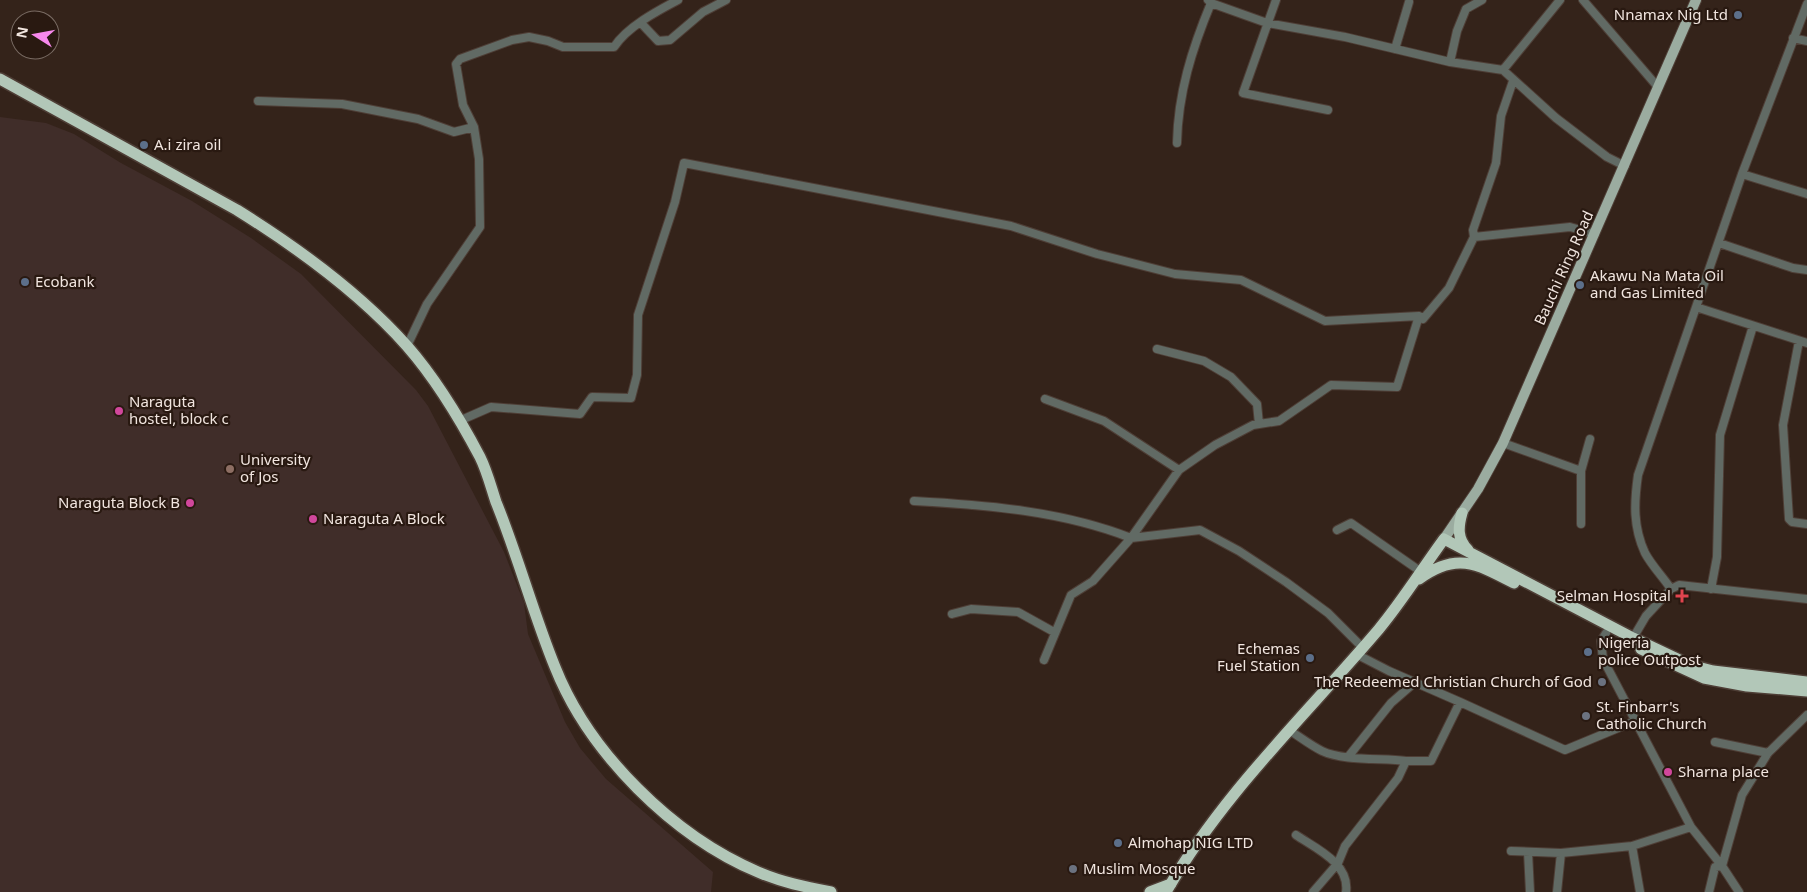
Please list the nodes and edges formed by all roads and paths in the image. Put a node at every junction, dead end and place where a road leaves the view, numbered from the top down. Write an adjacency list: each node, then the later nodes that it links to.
1 (678, 0): 11 (street)
2 (726, 0): 11 (street)
3 (1276, 0): 12 (street)
4 (1482, 0): 16 (street)
5 (1560, 0): 17 (street)
6 (1583, 0): 20 (street)
7 (1696, 0): 20 (main road, Bauchi Ring Road)
8 (1209, 2): 12 (street); 24 (street)
9 (1409, 2): 15 (street)
10 (1807, 4): 13 (street)
11 (641, 23): 23 (street)
12 (1267, 23): 15 (street); 22 (street)
13 (1793, 38): 14 (street); 26 (street)
14 (1807, 41)
15 (1395, 49): 16 (street)
16 (1450, 62): 17 (street)
17 (1503, 70): 19 (street)
18 (0, 79): 36 (highway)
19 (1513, 81): 25 (street); 29 (street)
20 (1657, 86): 25 (main road, Bauchi Ring Road)
21 (258, 101): 23 (street)
22 (1328, 110)
23 (474, 127): 36 (street)
24 (1177, 143)
25 (1625, 166): 28 (main road, Bauchi Ring Road)
26 (1742, 174): 27 (street); 30 (street)
27 (1807, 194)
28 (1595, 234): 29 (street); 42 (main road, Bauchi Ring Road)
29 (1474, 237): 33 (street)
30 (1719, 243): 31 (street); 32 (street)
31 (1807, 270)
32 (1696, 307): 34 (street); 55 (street)
33 (1418, 316): 39 (street); 40 (street)
34 (1753, 326): 35 (street); 56 (street)
35 (1803, 342): 48 (street)
36 (407, 346): 39 (highway)
37 (1157, 349): 40 (street)
38 (1045, 399): 43 (street)
39 (459, 420): 84 (highway)
40 (1259, 424): 43 (street)
41 (1590, 440): 44 (street)
42 (1503, 443): 44 (street); 46 (main road, Bauchi Ring Road)
43 (1180, 470): 50 (street)
44 (1581, 471): 47 (street)
45 (914, 501): 50 (street)
46 (1462, 513): 51 (main road, Bauchi Ring Road); 52 (highway)
47 (1581, 524)
48 (1807, 524)
49 (1337, 530): 53 (street)
50 (1131, 538): 59 (street); 62 (street)
51 (1444, 539): 52 (highway); 53 (highway)
52 (1471, 552): 61 (highway)
53 (1420, 571): 54 (highway)
54 (1412, 584): 60 (highway); 62 (highway)
55 (1671, 589): 56 (street); 61 (street)
56 (1711, 589): 57 (street)
57 (1807, 599)
58 (952, 614): 59 (street)
59 (1054, 632): 63 (street)
60 (1606, 633): 66 (highway); 69 (street)
61 (1632, 638): 64 (highway)
62 (1359, 650): 65 (street); 70 (highway)
63 (1044, 660)
64 (1807, 682)
65 (1414, 683): 67 (street); 73 (street)
66 (1807, 691)
67 (1460, 702): 69 (street); 74 (street)
68 (1807, 714): 72 (street)
69 (1635, 721): 75 (street)
70 (1289, 730): 73 (street); 83 (highway)
71 (1715, 742): 72 (street)
72 (1768, 753): 82 (street)
73 (1348, 757): 74 (street)
74 (1406, 761): 81 (street)
75 (1691, 827): 77 (street); 82 (street)
76 (1296, 835): 81 (street)
77 (1632, 846): 80 (street); 90 (street)
78 (1511, 851): 79 (street)
79 (1528, 852): 80 (street); 88 (street)
80 (1560, 853): 89 (street)
81 (1338, 863): 86 (street); 87 (street)
82 (1722, 866): 91 (street); 92 (street)
83 (1169, 888): 85 (highway)
84 (831, 892)
85 (1150, 892)
86 (1313, 892)
87 (1346, 892)
88 (1530, 892)
89 (1557, 892)
90 (1640, 892)
91 (1709, 892)
92 (1738, 892)

